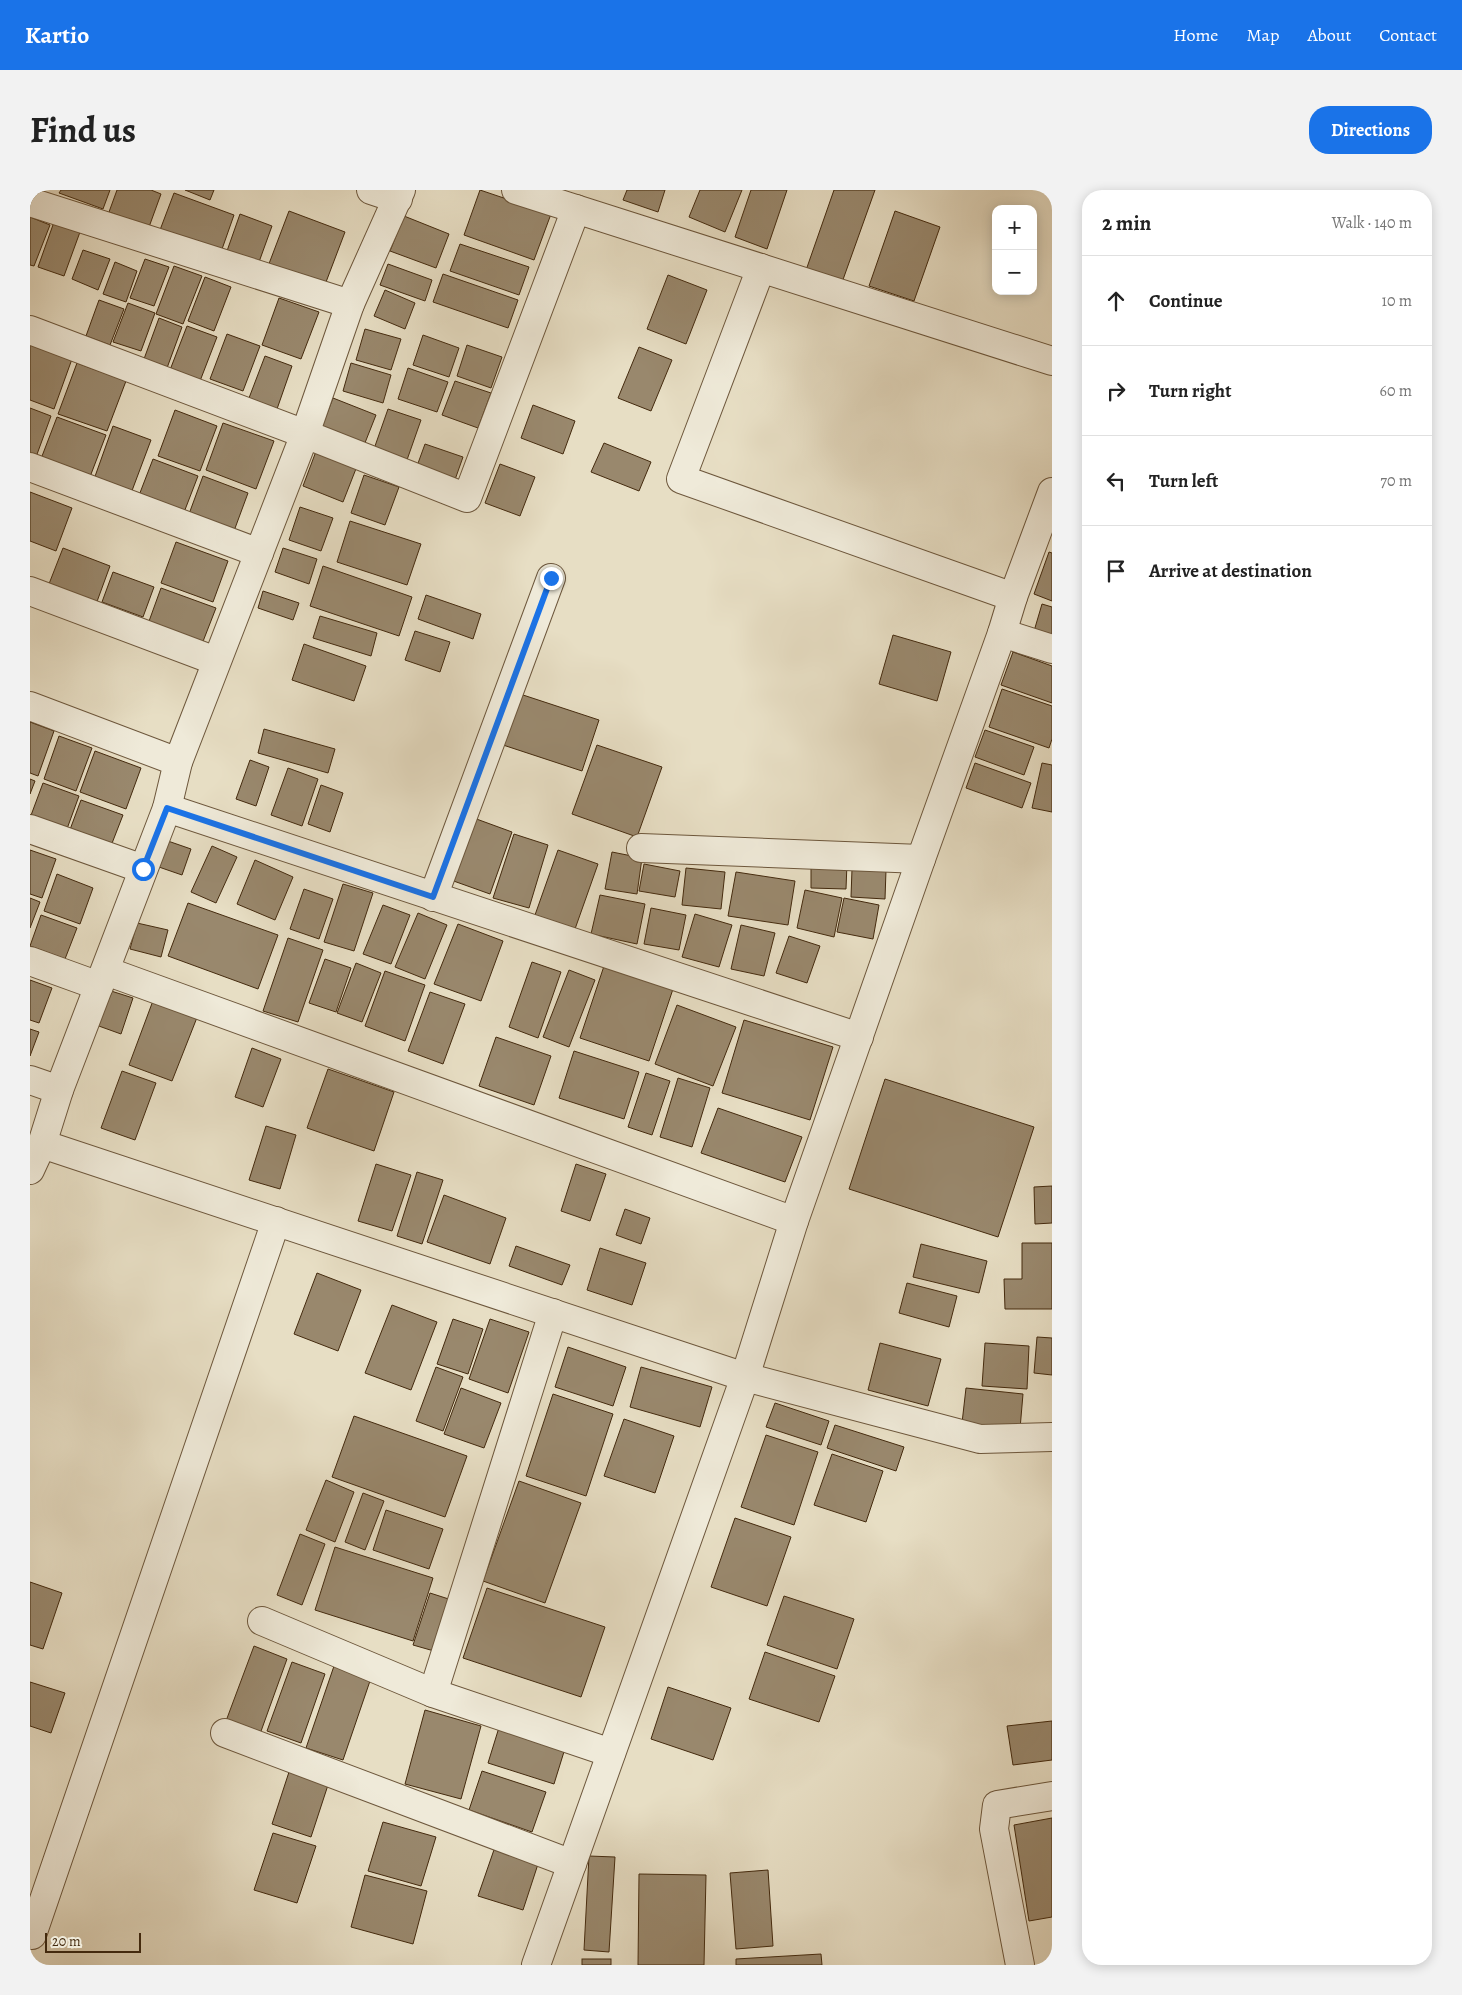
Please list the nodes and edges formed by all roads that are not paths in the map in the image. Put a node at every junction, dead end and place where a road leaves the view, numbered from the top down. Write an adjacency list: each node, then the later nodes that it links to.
1 (371, 190): 3 (street)
2 (516, 190): 5 (street)
3 (399, 195): 7 (street)
4 (30, 202): 7 (street)
5 (576, 209): 6 (street); 10 (street)
6 (760, 268): 9 (street); 16 (street)
7 (350, 304): 10 (street)
8 (30, 330): 10 (street)
9 (1052, 361)
10 (305, 434): 13 (street)
11 (30, 468): 13 (street)
12 (1052, 492): 16 (street)
13 (258, 554): 19 (street)
14 (551, 578): 27 (street)
15 (30, 591): 19 (street)
16 (1013, 597): 17 (street)
17 (1002, 633): 18 (street); 25 (street)
18 (1052, 649)
19 (216, 662): 21 (street)
20 (30, 706): 21 (street)
21 (178, 762): 22 (street)
22 (167, 808): 26 (street); 27 (street)
23 (30, 829): 26 (street)
24 (641, 848): 25 (street)
25 (921, 859): 30 (street)
26 (143, 869): 29 (street)
27 (433, 897): 30 (street)
28 (30, 961): 29 (street)
29 (102, 978): 32 (street); 36 (street)
30 (859, 1037): 36 (street)
31 (30, 1080): 32 (street)
32 (59, 1090): 33 (street)
33 (42, 1144): 34 (street); 35 (street)
34 (30, 1170)
35 (276, 1221): 37 (street); 46 (street)
36 (794, 1221): 38 (street)
37 (553, 1313): 38 (street); 41 (street)
38 (745, 1377): 39 (street); 43 (street)
39 (1052, 1437)
40 (262, 1621): 41 (street)
41 (433, 1693): 43 (street)
42 (225, 1733): 45 (street)
43 (611, 1753): 45 (street)
44 (1052, 1796): 48 (street)
45 (572, 1864): 47 (street)
46 (32, 1935)
47 (536, 1965)
48 (1020, 1965)

